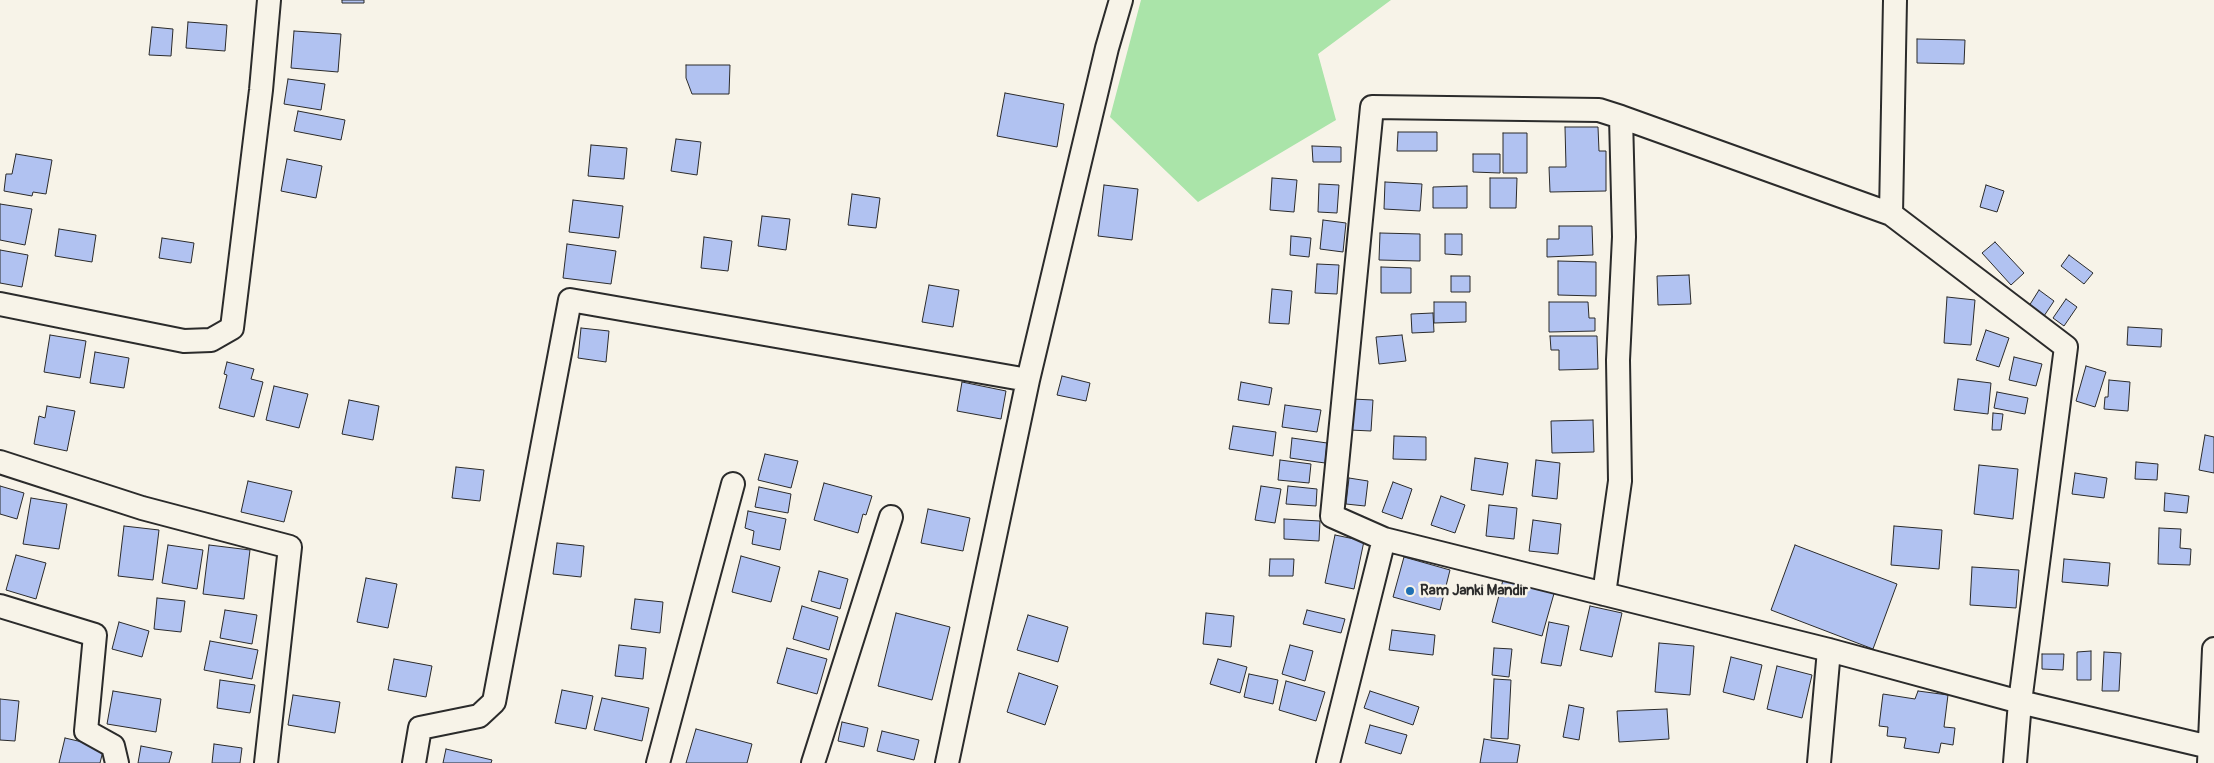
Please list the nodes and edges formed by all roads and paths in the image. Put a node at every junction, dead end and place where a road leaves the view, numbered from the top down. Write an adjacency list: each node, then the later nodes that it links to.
1 (269, 0): 6 (street)
2 (1121, 0): 7 (street)
3 (1895, 0): 5 (street)
4 (1620, 117): 5 (street); 11 (street); 12 (street)
5 (1891, 214): 16 (street)
6 (0, 304)
7 (1028, 380): 20 (street); 23 (street)
8 (0, 462): 19 (street)
9 (734, 484): 21 (street)
10 (891, 517): 22 (street)
11 (1384, 539): 12 (street); 24 (street)
12 (1604, 594): 15 (street)
13 (0, 606): 18 (street)
14 (2214, 649): 17 (street)
15 (1828, 650): 16 (street); 25 (street)
16 (2020, 702): 17 (street); 26 (street)
17 (2211, 753)
18 (117, 763)
19 (266, 763)
20 (414, 763)
21 (658, 763)
22 (813, 763)
23 (947, 763)
24 (1328, 763)
25 (1819, 763)
26 (2016, 763)

